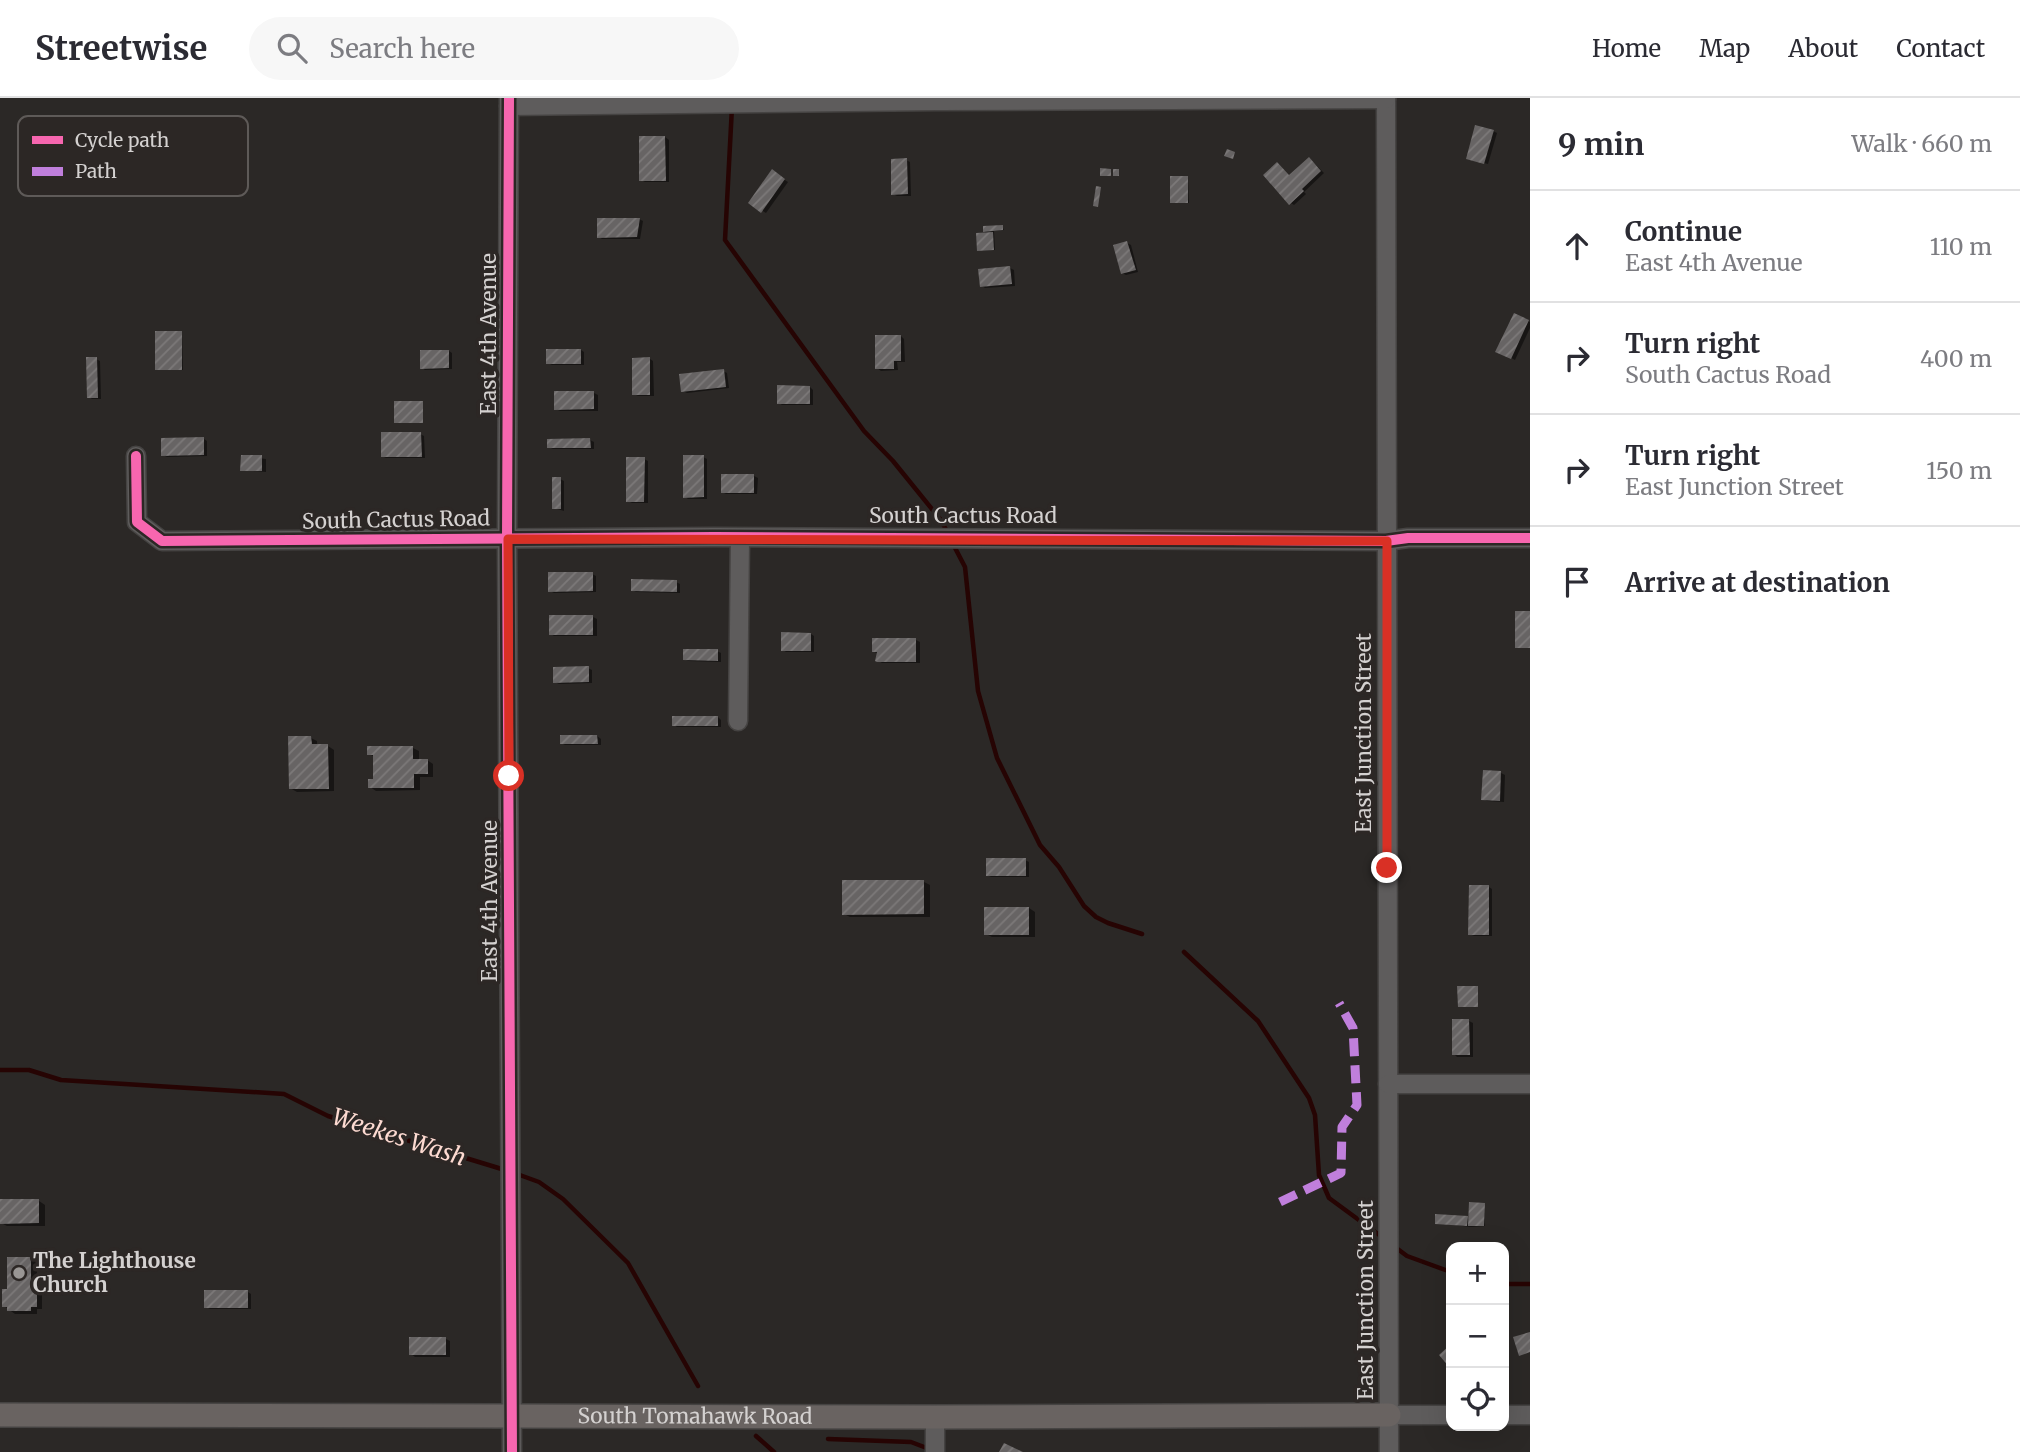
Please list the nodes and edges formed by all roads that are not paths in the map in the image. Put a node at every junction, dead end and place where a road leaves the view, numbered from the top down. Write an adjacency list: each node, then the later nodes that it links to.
1 (936, 99): 2 (street); 3 (street)
2 (1386, 99): 8 (street, East Junction Street)
3 (509, 102): 7 (street, East 4th Avenue)
4 (136, 456): 7 (street, South Cactus Road)
5 (740, 538): 7 (street, South Cactus Road); 8 (street, South Cactus Road); 9 (street)
6 (1530, 538): 8 (street, South Cactus Road)
7 (508, 539): 13 (street, East 4th Avenue)
8 (1387, 541): 10 (street, East Junction Street)
9 (738, 721)
10 (1388, 1084): 11 (street); 14 (street, East Junction Street)
11 (1530, 1084)
12 (0, 1415): 13 (main road, South Tomahawk Road)
13 (512, 1415): 18 (main road, South Tomahawk Road); 19 (street, East 4th Avenue)
14 (1389, 1415): 15 (street); 18 (main road, South Tomahawk Road); 21 (street, East Junction Street)
15 (1446, 1415)
16 (1509, 1415): 17 (street)
17 (1530, 1415)
18 (935, 1417): 20 (street)
19 (512, 1452)
20 (935, 1452)
21 (1389, 1452)

